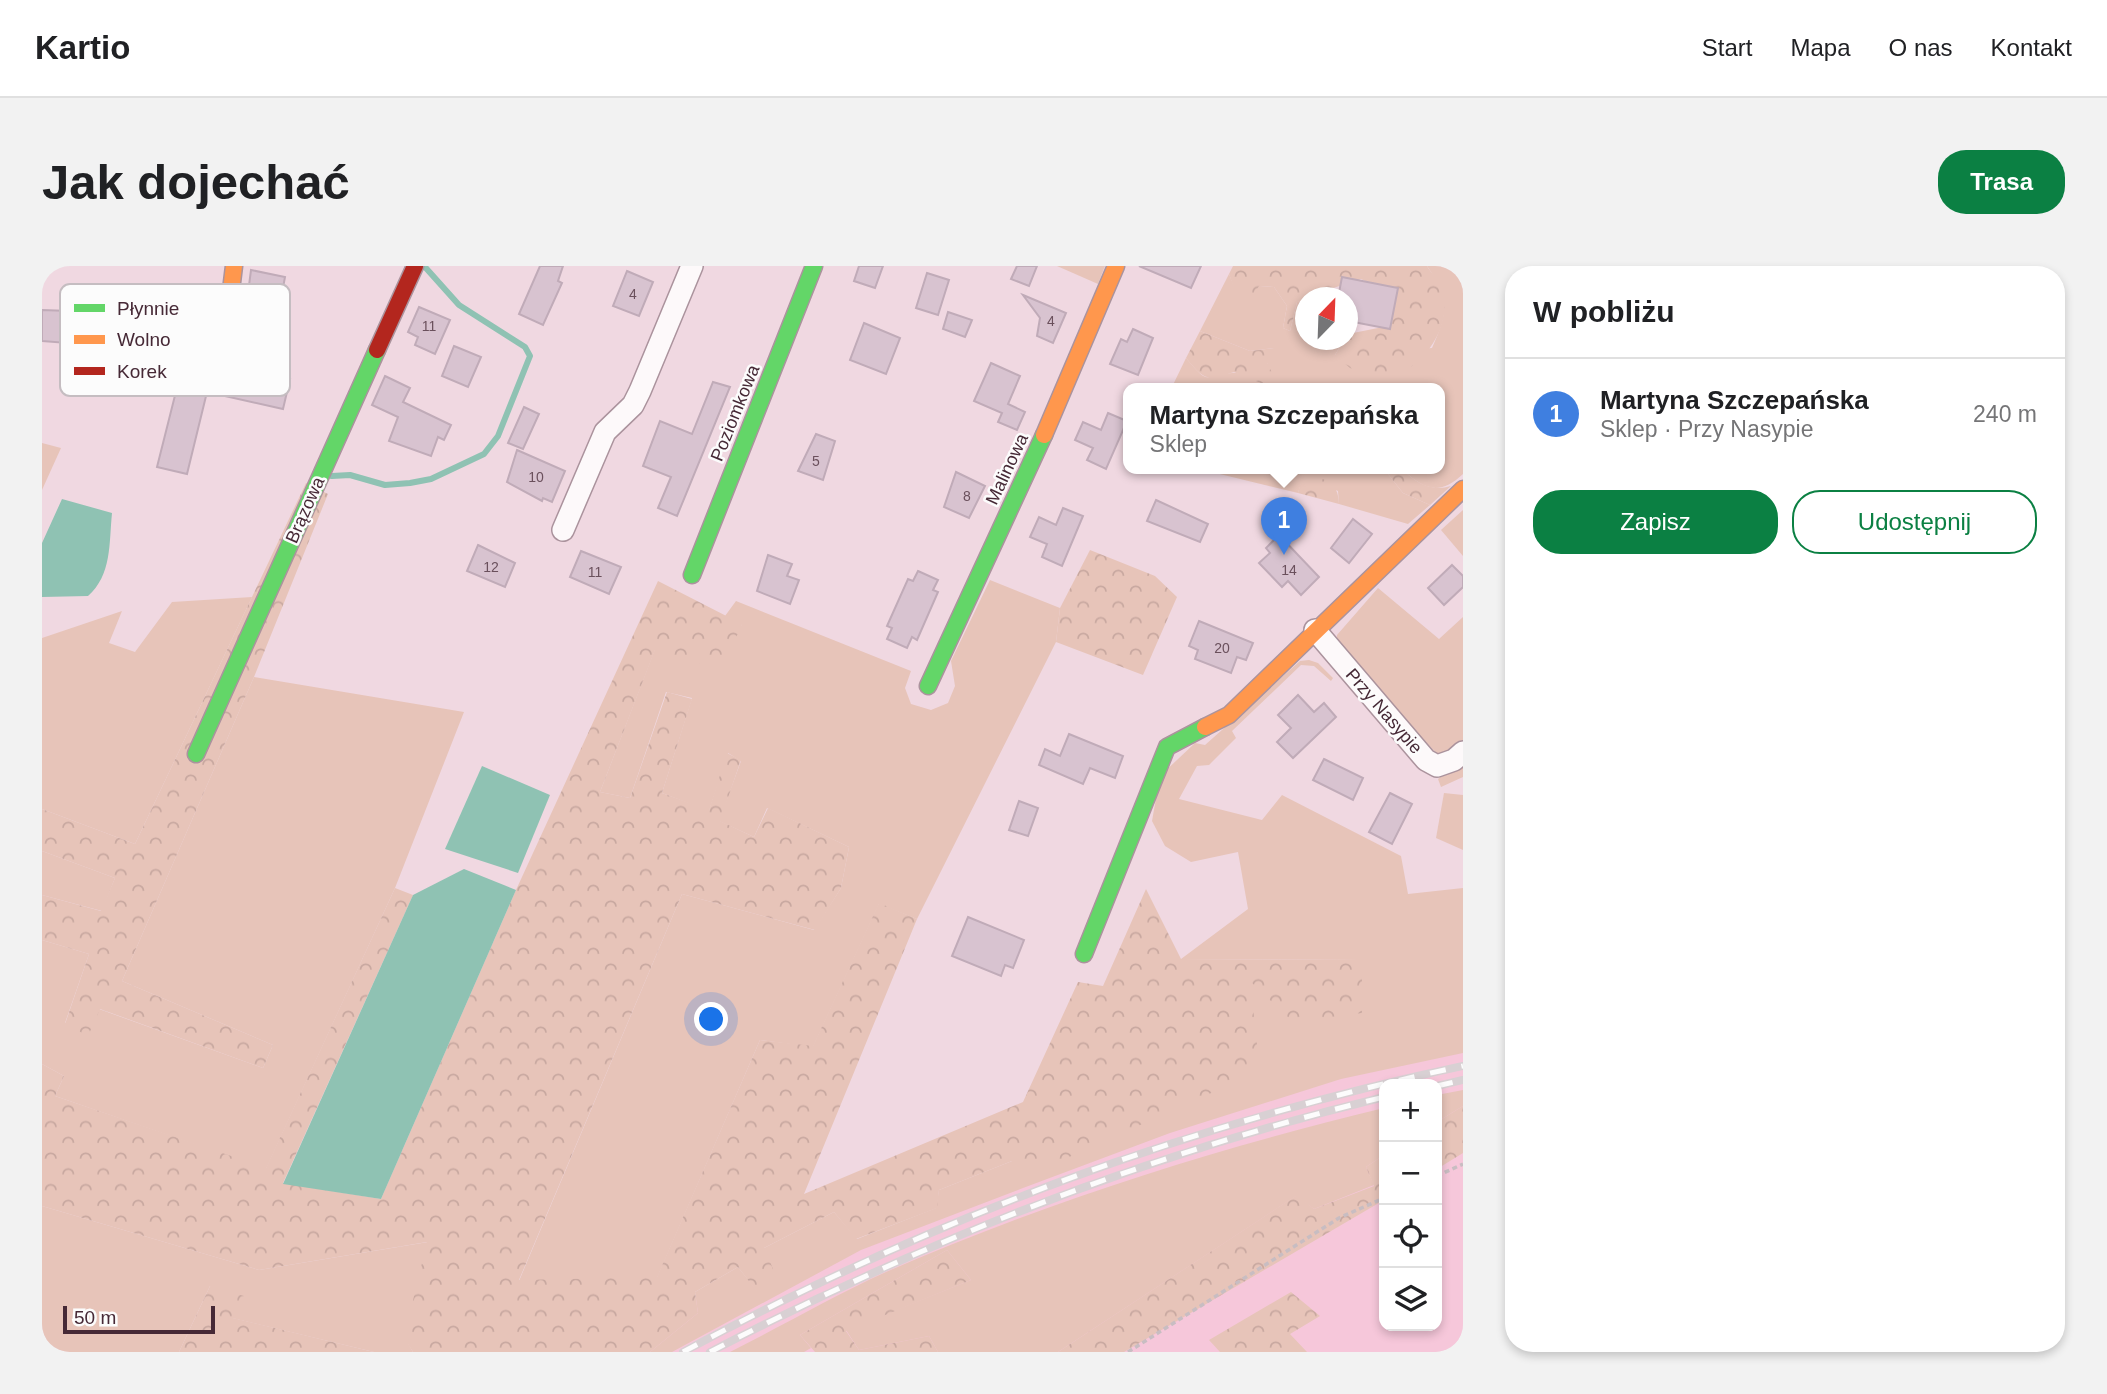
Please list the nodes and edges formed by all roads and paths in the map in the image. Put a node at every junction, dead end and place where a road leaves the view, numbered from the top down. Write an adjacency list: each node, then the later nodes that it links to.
1 (234, 266): 6 (street)
2 (415, 266): 13 (street, Brązowa)
3 (692, 266): 8 (street)
4 (814, 266): 9 (street, Poziomkowa)
5 (1116, 266): 11 (street, Malinowa)
6 (232, 284)
7 (1463, 489): 10 (street)
8 (563, 530)
9 (692, 575)
10 (1315, 630): 12 (street, Przy Nasypie); 14 (street)
11 (928, 686)
12 (1463, 752)
13 (196, 754)
14 (1084, 954)
15 (1463, 1164): 16 (path)
16 (1442, 1174)
17 (1379, 1200): 18 (path)
18 (1128, 1352)

